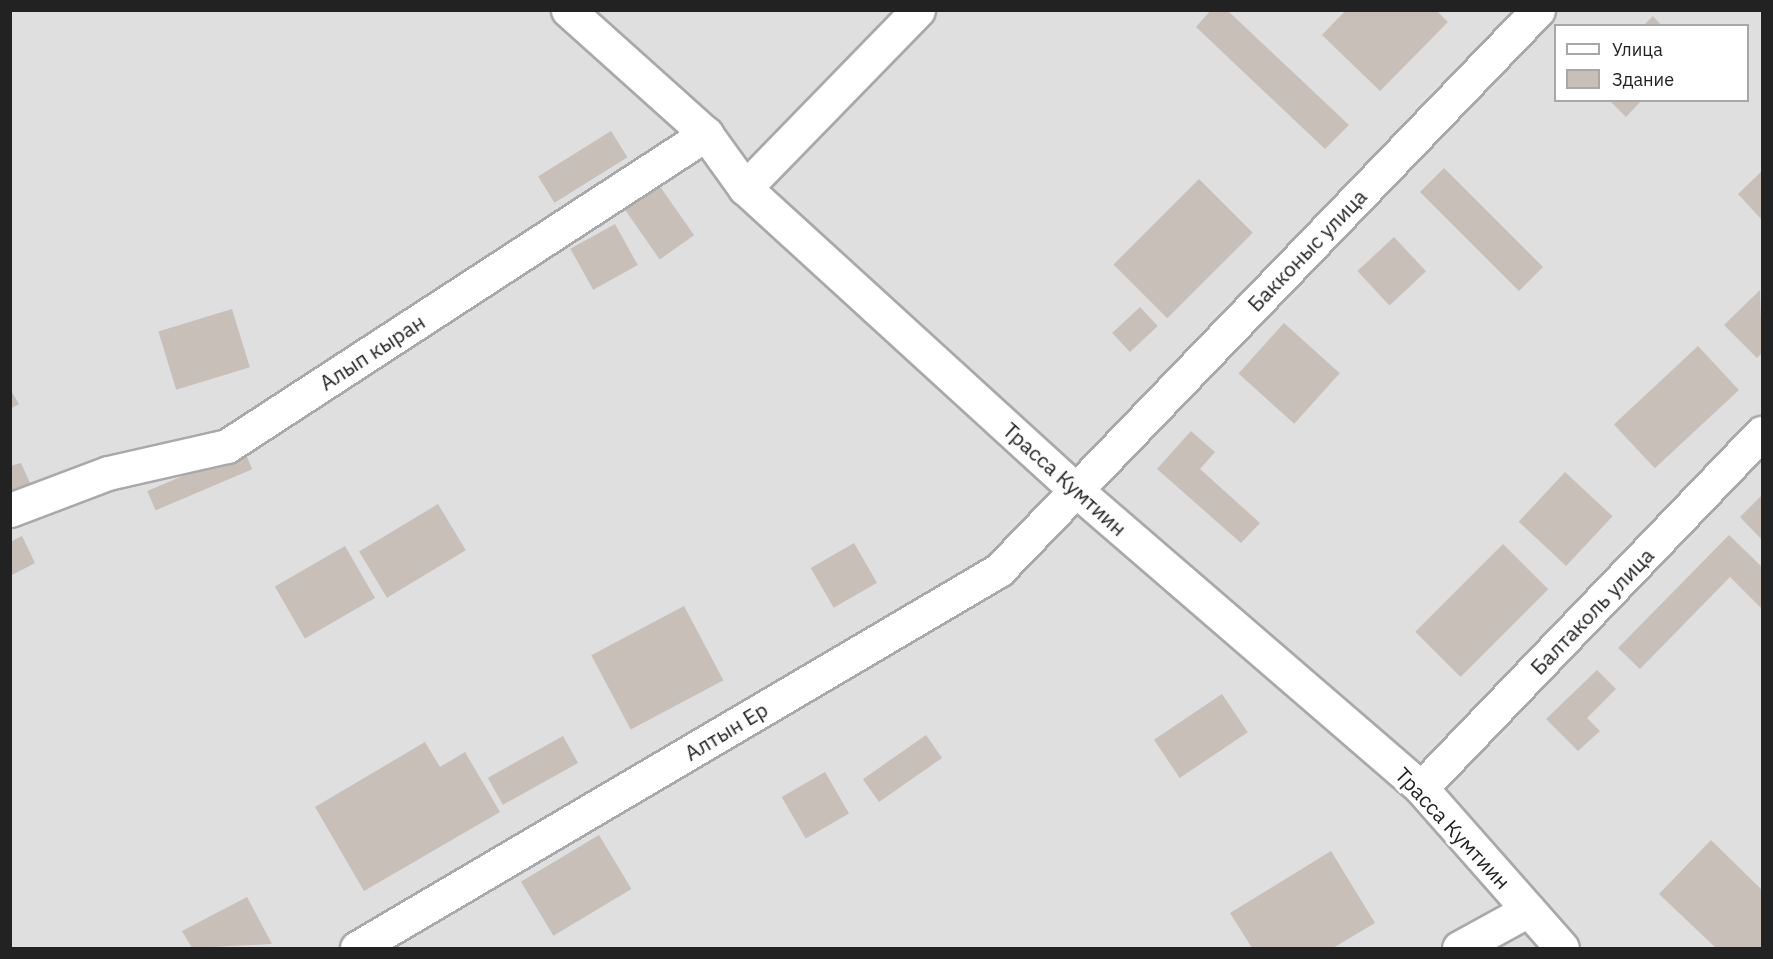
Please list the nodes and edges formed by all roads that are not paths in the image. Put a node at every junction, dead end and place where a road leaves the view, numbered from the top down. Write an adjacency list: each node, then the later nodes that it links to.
1 (568, 10): 4 (street, Трасса Кумтиин)
2 (918, 10): 5 (street)
3 (1538, 10): 7 (street, Бакконыс улица)
4 (706, 134): 5 (street, Трасса Кумтиин); 8 (street, Алып кыран)
5 (745, 188): 7 (street, Трасса Кумтиин)
6 (1762, 433): 9 (street, Балтаколь улица)
7 (1076, 490): 9 (street, Трасса Кумтиин); 11 (street, Алтын Ер)
8 (10, 510)
9 (1421, 788): 10 (street, Трасса Кумтиин)
10 (1528, 909): 12 (street); 13 (street, Трасса Кумтиин)
11 (357, 948)
12 (1459, 948)
13 (1562, 948)

